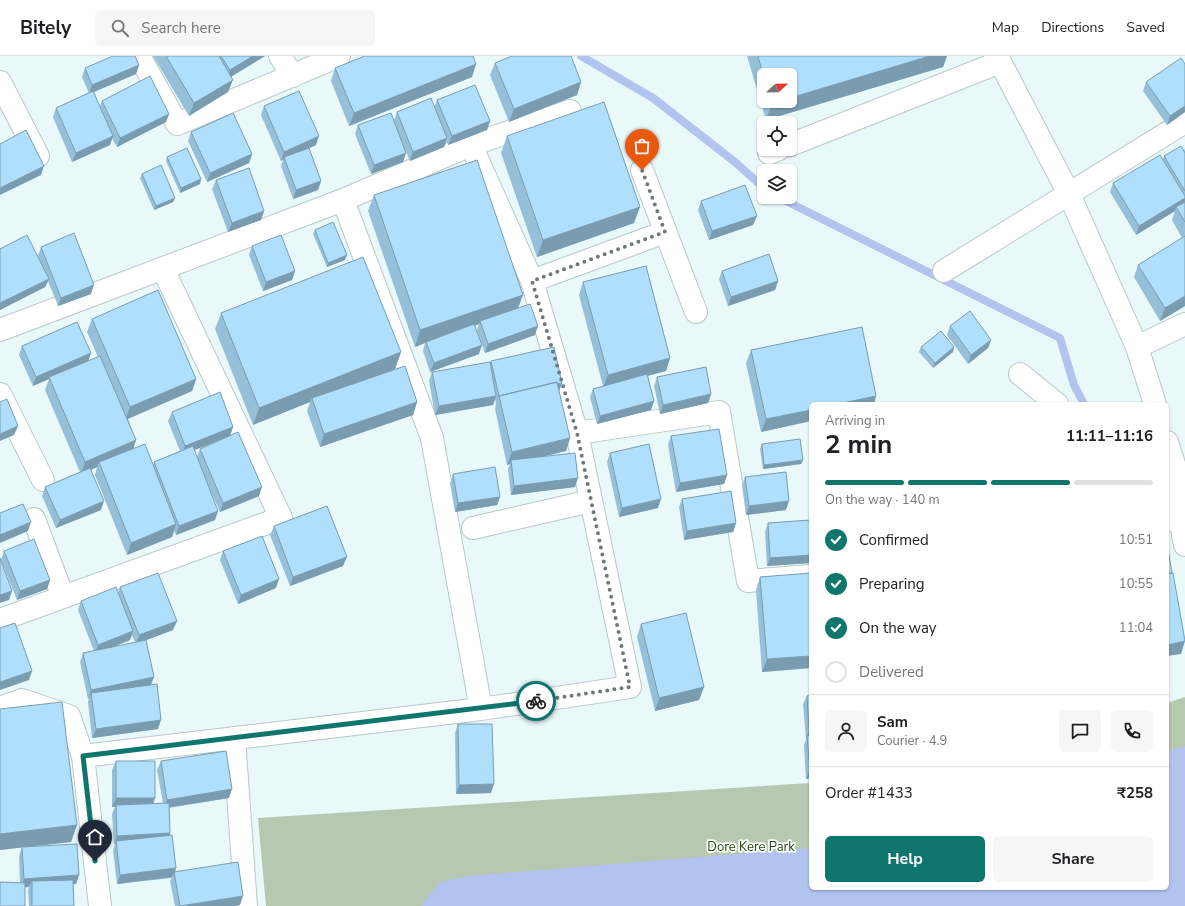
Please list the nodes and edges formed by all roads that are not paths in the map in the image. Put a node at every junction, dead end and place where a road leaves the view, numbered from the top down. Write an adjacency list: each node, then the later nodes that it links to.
1 (139, 56): 5 (street)
2 (280, 56): 5 (street)
3 (339, 56): 5 (street)
4 (998, 59): 9 (street); 13 (street)
5 (294, 76)
6 (0, 82): 11 (street)
7 (570, 110): 10 (street)
8 (1185, 122): 13 (street)
9 (797, 142)
10 (471, 145): 14 (street); 18 (street)
11 (38, 156)
12 (642, 170): 15 (street)
13 (1069, 194): 17 (street); 22 (street)
14 (343, 200): 16 (street); 40 (street)
15 (665, 232): 18 (street); 19 (street)
16 (163, 270): 21 (street); 37 (street)
17 (944, 271)
18 (532, 281): 27 (street)
19 (696, 312)
20 (1185, 324): 22 (street)
21 (0, 330)
22 (1137, 347): 26 (street)
23 (1020, 374): 25 (street)
24 (0, 394): 30 (street)
25 (1055, 402)
26 (1154, 402)
27 (577, 433): 31 (street); 36 (street)
28 (1169, 447): 29 (street)
29 (1175, 479): 33 (street)
30 (43, 480)
31 (591, 501): 34 (street); 40 (street)
32 (34, 519): 37 (street)
33 (1174, 520): 35 (street)
34 (473, 528)
35 (1185, 545)
36 (809, 576)
37 (63, 597): 38 (street)
38 (0, 620)
39 (0, 708): 42 (street)
40 (482, 709): 41 (street)
41 (234, 738): 42 (street); 44 (street)
42 (83, 756): 43 (street)
43 (100, 906)
44 (246, 906)

